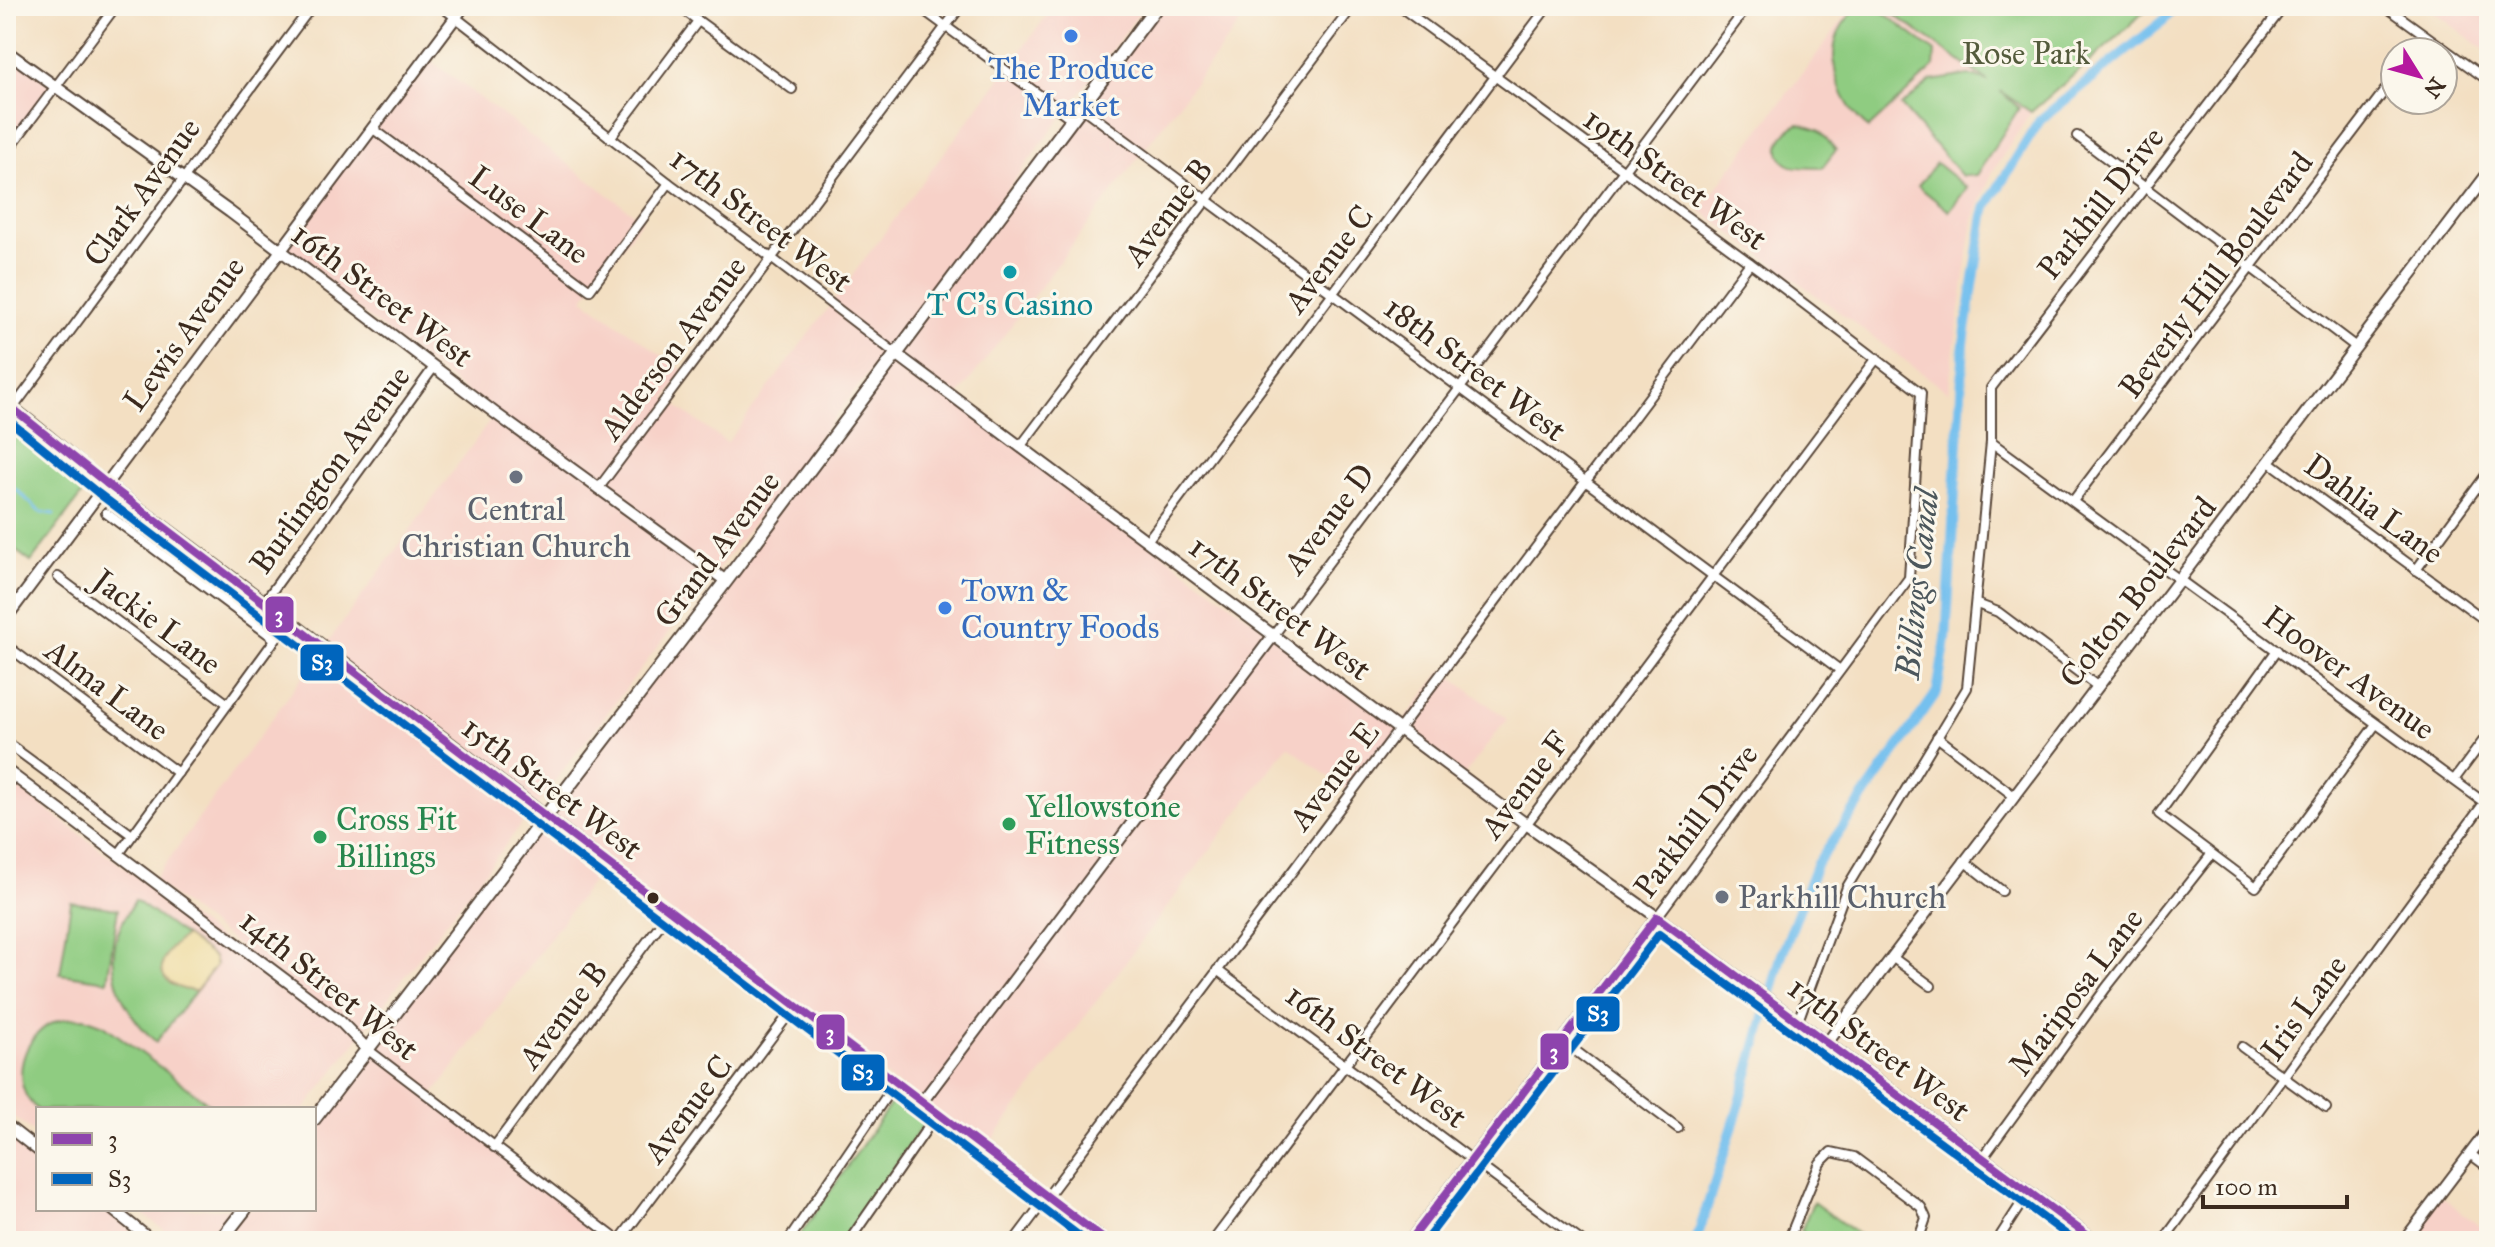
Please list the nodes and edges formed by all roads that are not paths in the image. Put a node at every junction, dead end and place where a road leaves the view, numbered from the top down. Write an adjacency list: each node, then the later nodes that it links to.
1 (116, 6): 23 (street)
2 (312, 6): 34 (street, Clark Avenue)
3 (441, 6): 15 (street, 17th Street West)
4 (464, 6): 15 (street, Lewis Avenue)
5 (678, 6): 16 (street)
6 (918, 6): 17 (street)
7 (961, 6): 17 (street, Alderson Avenue)
8 (1157, 6): 26 (main road, Grand Avenue)
9 (1353, 6): 37 (street, Avenue B)
10 (1399, 6): 21 (street, 19th Street West)
11 (1548, 6): 21 (street, Avenue C)
12 (1748, 6): 32 (street, Avenue D)
13 (2284, 6): 36 (street, Parkhill Drive)
14 (2385, 6): 18 (street)
15 (455, 17): 28 (street, Lewis Avenue); 30 (street, 17th Street West)
16 (698, 21): 24 (street); 30 (street)
17 (945, 27): 27 (street); 39 (street, Alderson Avenue)
18 (2424, 36)
19 (6, 51): 23 (street, 16th Street West)
20 (2459, 60): 22 (street)
21 (1495, 76): 32 (street, 19th Street West); 42 (street, Avenue C)
22 (2489, 81)
23 (54, 88): 31 (street); 34 (street, 16th Street West)
24 (792, 89)
25 (2379, 98): 41 (street, Beverly Hill Boulevard)
26 (1081, 107): 27 (main road, Grand Avenue); 37 (street, 18th Street West)
27 (1072, 119): 44 (main road, Grand Avenue)
28 (372, 128): 35 (street, Luse Lane); 38 (street, Lewis Avenue)
29 (2077, 136): 36 (street)
30 (610, 138): 35 (street, 17th Street West)
31 (6, 153)
32 (1623, 170): 40 (street, 19th Street West); 47 (street, Avenue D)
33 (2489, 172): 43 (street, Colton Boulevard)
34 (181, 179): 38 (street, 16th Street West); 49 (street, Clark Avenue)
35 (669, 183): 39 (street, 17th Street West)
36 (2146, 188): 41 (street); 50 (street, Parkhill Drive)
37 (1207, 201): 42 (street, 18th Street West); 51 (street, Avenue B)
38 (279, 250): 46 (street, 16th Street West); 55 (street, Lewis Avenue)
39 (770, 257): 44 (street, 17th Street West); 56 (street, Alderson Avenue)
40 (1750, 263): 45 (street, 19th Street West); 54 (street, Avenue E)
41 (2252, 268): 43 (street); 57 (street, Beverly Hill Boulevard)
42 (1333, 294): 47 (street, 18th Street West); 59 (street, Avenue C)
43 (2356, 347): 52 (street, Colton Boulevard)
44 (895, 353): 51 (street, 17th Street West); 64 (main road, Grand Avenue)
45 (1877, 358): 48 (street, 19th Street West); 61 (street, Avenue F)
46 (434, 367): 56 (street, 16th Street West); 65 (street, Burlington Avenue)
47 (1460, 388): 54 (street, 18th Street West); 70 (street, Avenue D)
48 (1921, 393): 74 (street, Parkhill Drive)
49 (10, 406): 55 (street, 15th Street West)
50 (1991, 442): 57 (street); 66 (street, Parkhill Drive)
51 (1020, 447): 59 (street, 17th Street West)
52 (2270, 462): 60 (street, Dahlia Lane); 63 (street, Colton Boulevard)
53 (2489, 471): 60 (street)
54 (1585, 481): 61 (street, 18th Street West); 78 (street, Avenue E)
55 (106, 484): 65 (street, 15th Street West); 67 (street, Lewis Avenue)
56 (598, 489): 64 (street, 16th Street West)
57 (2073, 501): 63 (street)
58 (106, 513): 71 (street)
59 (1147, 541): 70 (street, 17th Street West)
60 (2416, 570): 69 (street, Dahlia Lane)
61 (1713, 576): 74 (street, 18th Street West); 88 (street, Avenue F)
62 (58, 577): 76 (street, Jackie Lane)
63 (2180, 580): 73 (street, Hoover Avenue); 75 (street, Colton Boulevard)
64 (726, 581): 87 (main road, Grand Avenue)
65 (265, 601): 68 (street, 15th Street West)
66 (1977, 604): 75 (street); 80 (street, Parkhill Drive)
67 (6, 618)
68 (290, 619): 71 (street); 87 (street, 15th Street West)
69 (2489, 623)
70 (1273, 636): 78 (street, 17th Street West); 108 (street, Avenue D)
71 (275, 639): 76 (street)
72 (7, 646): 83 (street, Alma Lane)
73 (2277, 650): 77 (street, Hoover Avenue); 91 (street)
74 (1840, 670): 95 (street, Parkhill Drive)
75 (2097, 686): 85 (street, Colton Boulevard)
76 (228, 704): 83 (street)
77 (2376, 724): 84 (street, Hoover Avenue); 91 (street)
78 (1399, 729): 88 (street, 17th Street West); 97 (street, Avenue E)
79 (2489, 733): 84 (street)
80 (1937, 737): 85 (street); 100 (street, Parkhill Drive)
81 (6, 742): 89 (street)
82 (6, 770): 90 (street, 14th Street West)
83 (178, 773): 89 (street)
84 (2454, 780): 86 (street, Hoover Avenue)
85 (2014, 796): 92 (street, Colton Boulevard)
86 (2486, 804): 106 (street, Iris Lane)
87 (546, 817): 94 (street, 15th Street West); 104 (main road, Grand Avenue)
88 (1526, 824): 95 (street, 17th Street West); 105 (street, Avenue F)
89 (132, 835): 90 (street)
90 (118, 855): 104 (street, 14th Street West)
91 (2211, 855): 119 (street, Mariposa Lane)
92 (1964, 861): 93 (street); 96 (street, Colton Boulevard)
93 (2002, 891)
94 (670, 911): 99 (street, 15th Street West); 115 (street, Avenue B)
95 (1657, 917): 100 (street, 17th Street West); 101 (street, Parkhill Drive)
96 (1892, 957): 98 (street); 102 (street, Colton Boulevard)
97 (1217, 970): 105 (street, 16th Street West); 122 (street, Avenue E)
98 (1931, 986)
99 (795, 1006): 107 (street, 15th Street West); 127 (street, Avenue C)
100 (1798, 1021): 102 (street, 17th Street West)
101 (1561, 1040): 113 (street); 118 (street, Parkhill Drive)
102 (1827, 1043): 119 (street, 17th Street West)
103 (2242, 1047): 106 (street)
104 (367, 1049): 111 (main road, Grand Avenue); 115 (street, 14th Street West)
105 (1344, 1065): 118 (street, 16th Street West); 132 (street, Avenue F)
106 (2284, 1077): 109 (street); 139 (street, Iris Lane)
107 (896, 1082): 108 (street, 15th Street West); 128 (street)
108 (922, 1102): 110 (street, 15th Street West)
109 (2326, 1108)
110 (937, 1114): 122 (street, 15th Street West); 129 (street)
111 (316, 1116)
112 (6, 1125): 116 (street)
113 (1678, 1128)
114 (2489, 1129): 117 (street)
115 (494, 1147): 127 (street, 14th Street West)
116 (36, 1148)
117 (2470, 1154): 120 (street); 140 (street)
118 (1471, 1159): 133 (street, Parkhill Drive); 134 (street, 16th Street West)
119 (1982, 1159): 121 (street, 17th Street West)
120 (2489, 1168)
121 (2028, 1193): 137 (street); 138 (street, 17th Street West)
122 (1047, 1198): 130 (street, Avenue E); 131 (street, 15th Street West)
123 (114, 1211): 125 (street)
124 (243, 1211): 126 (main road)
125 (152, 1241)
126 (220, 1241)
127 (619, 1241)
128 (788, 1241)
129 (849, 1241)
130 (1014, 1241)
131 (1106, 1241)
132 (1213, 1241)
133 (1410, 1241)
134 (1581, 1241)
135 (1788, 1241): 136 (street)
136 (1918, 1241)
137 (1997, 1241)
138 (2095, 1241)
139 (2163, 1241)
140 (2404, 1241)

